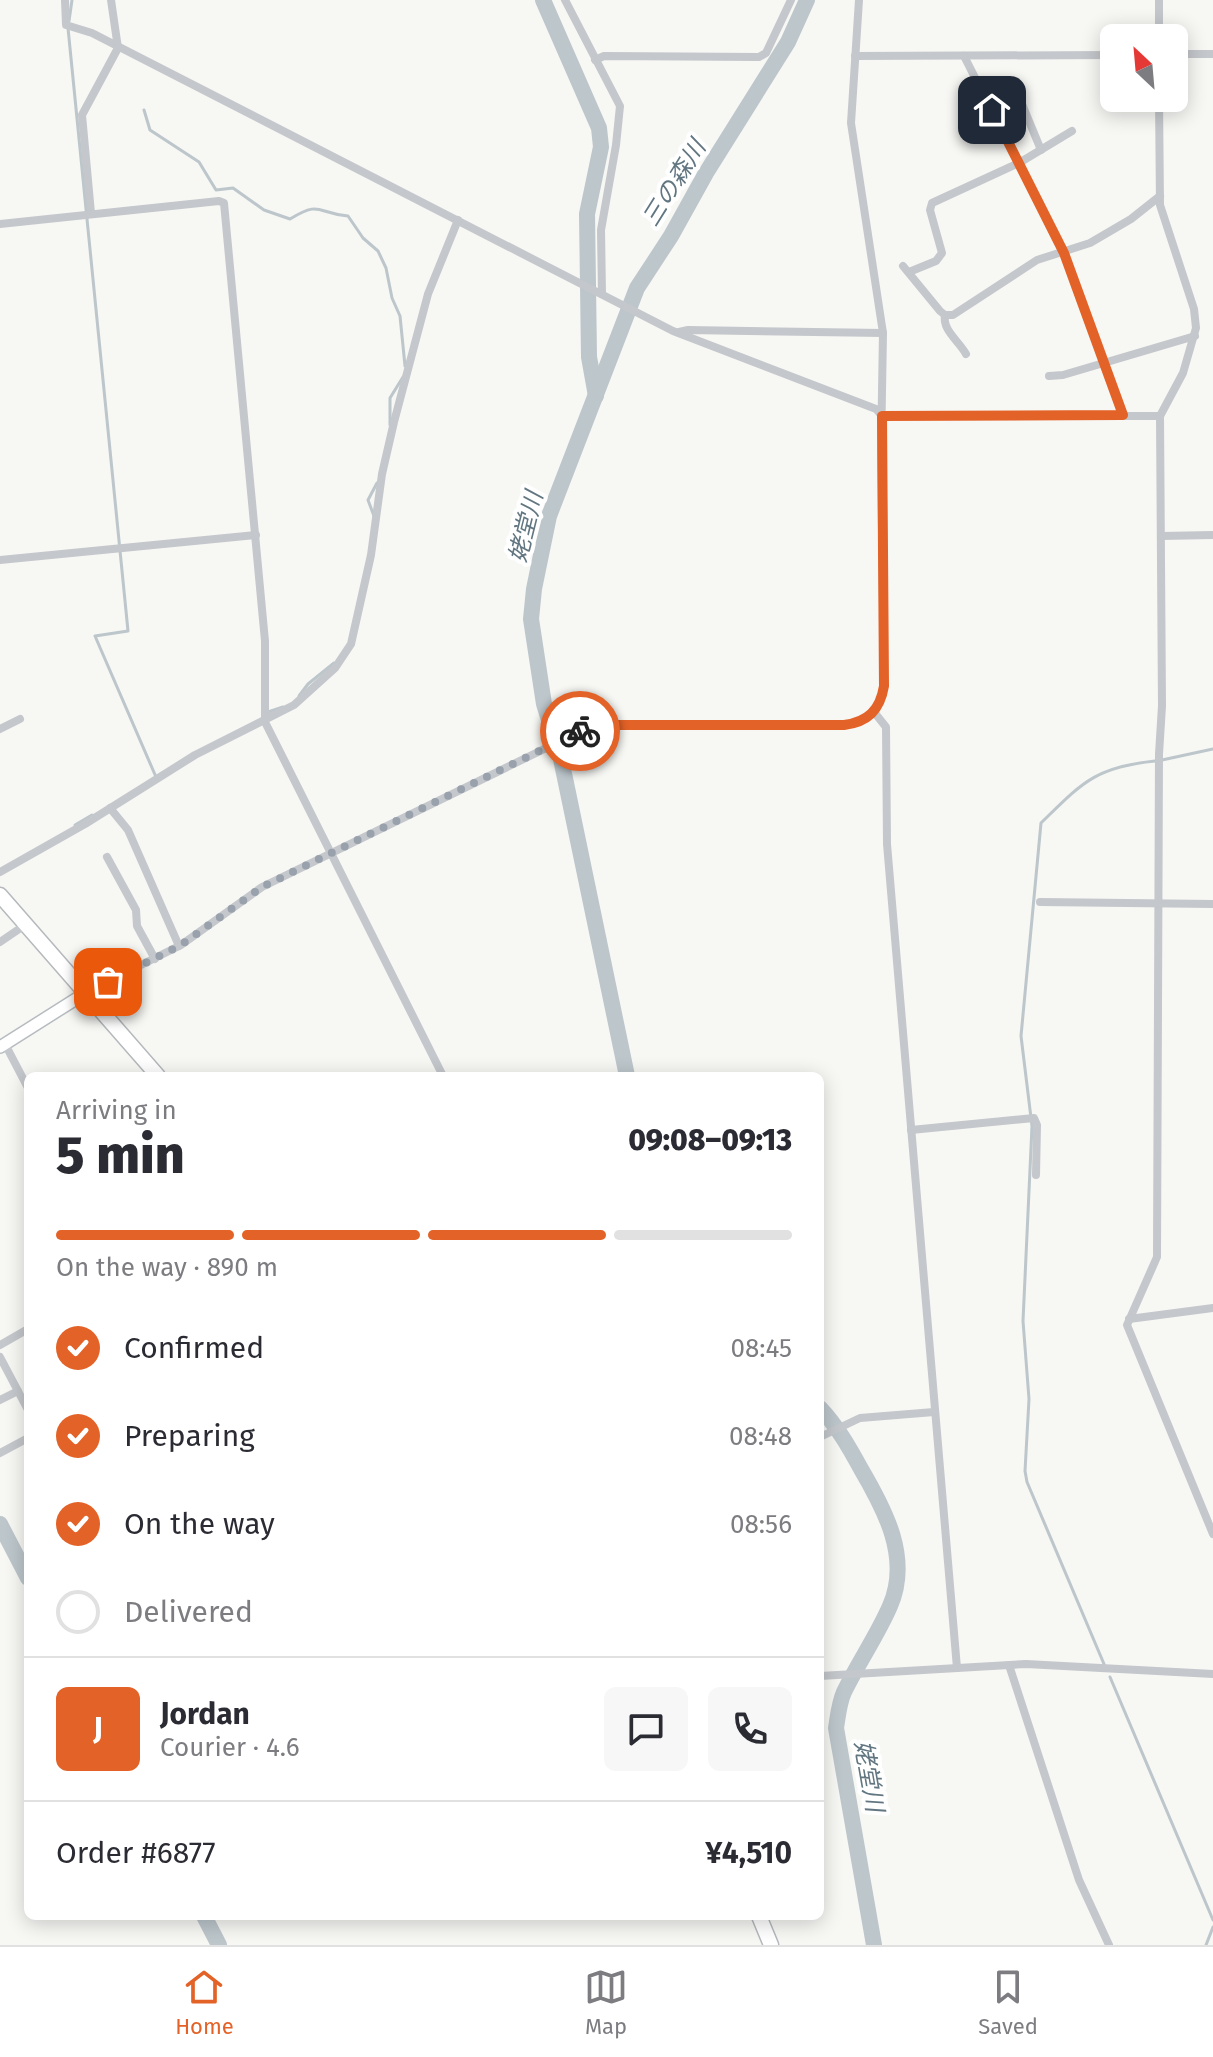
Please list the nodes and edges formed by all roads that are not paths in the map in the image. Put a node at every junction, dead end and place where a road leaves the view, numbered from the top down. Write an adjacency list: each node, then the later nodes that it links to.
1 (65, 0): 8 (street)
2 (111, 0): 8 (street)
3 (565, 0): 14 (street)
4 (791, 0): 14 (street)
5 (859, 0): 12 (street)
6 (1159, 0): 7 (street)
7 (1159, 24)
8 (118, 48): 21 (street); 22 (street)
9 (1188, 54): 10 (street)
10 (1213, 54)
11 (1100, 55): 13 (street)
12 (855, 56): 13 (street); 28 (street)
13 (964, 56): 19 (street)
14 (595, 60): 25 (street)
15 (1017, 92): 18 (street)
16 (1159, 112): 20 (street)
17 (1072, 131): 18 (street)
18 (1041, 150): 19 (street)
19 (1019, 163): 24 (street); 26 (street)
20 (1160, 196): 24 (street); 29 (street)
21 (91, 213): 23 (street); 36 (street)
22 (458, 220): 25 (street); 42 (street)
23 (0, 224)
24 (1064, 253): 26 (street); 31 (street)
25 (600, 293): 27 (street)
26 (945, 315): 30 (street)
27 (679, 333): 28 (street); 34 (street)
28 (883, 333): 34 (street)
29 (1195, 336): 31 (street); 35 (street)
30 (966, 354)
31 (1105, 362): 32 (street); 33 (street)
32 (1049, 376)
33 (1123, 415): 34 (street); 35 (street)
34 (882, 416): 40 (street)
35 (1160, 416): 38 (street)
36 (256, 535): 39 (street); 42 (street)
37 (1213, 535): 38 (street)
38 (1161, 536): 50 (street)
39 (0, 560)
40 (874, 712): 45 (street); 61 (street)
41 (20, 719): 43 (street)
42 (265, 722): 44 (street); 45 (street)
43 (0, 729)
44 (110, 808): 47 (street); 54 (street)
45 (331, 855): 54 (street); 59 (street)
46 (107, 857): 55 (street)
47 (0, 872)
48 (0, 895): 52 (highway)
49 (1040, 902): 50 (street)
50 (1158, 904): 51 (street); 64 (street)
51 (1213, 904)
52 (25, 925): 53 (street); 56 (highway)
53 (0, 942)
54 (179, 946): 55 (street)
55 (155, 959): 56 (street)
56 (84, 994): 57 (street); 58 (highway)
57 (2, 1045): 60 (street)
58 (154, 1072)
59 (441, 1072)
60 (24, 1081)
61 (911, 1130): 62 (street); 71 (street)
62 (1036, 1175)
63 (1213, 1308): 64 (street)
64 (1129, 1319): 75 (street)
65 (24, 1331): 66 (street)
66 (0, 1345)
67 (0, 1357): 68 (street)
68 (18, 1391): 69 (street); 70 (street)
69 (0, 1400)
70 (24, 1402)
71 (934, 1412): 72 (street); 77 (street)
72 (824, 1435)
73 (24, 1440): 74 (street)
74 (0, 1453)
75 (1213, 1533)
76 (1009, 1665): 77 (street); 78 (street); 82 (street)
77 (957, 1668): 79 (street)
78 (1213, 1674)
79 (824, 1676)
80 (761, 1920): 81 (highway)
81 (771, 1945)
82 (1109, 1945)

